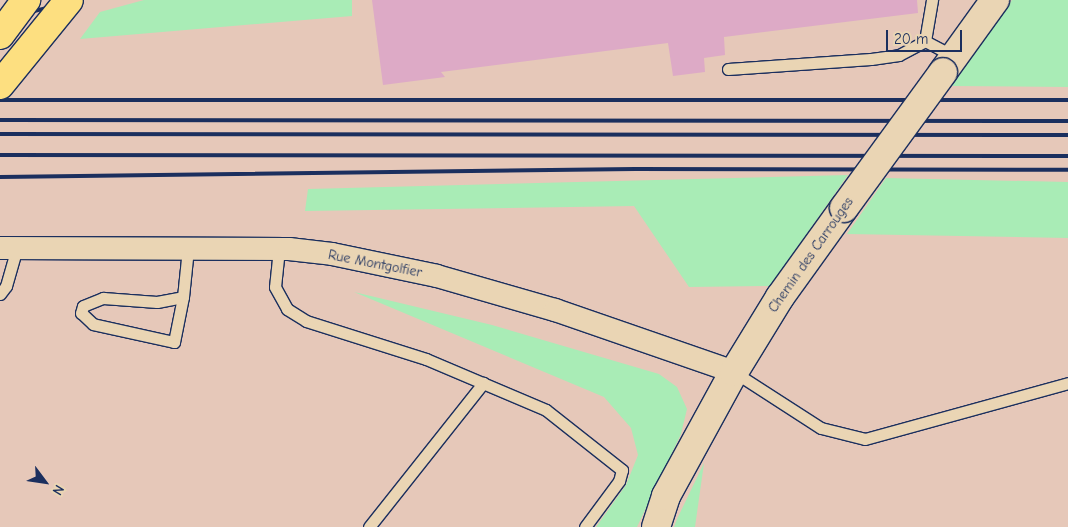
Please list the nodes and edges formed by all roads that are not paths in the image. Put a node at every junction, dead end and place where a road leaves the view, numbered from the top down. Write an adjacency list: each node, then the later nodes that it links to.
1 (26, 0): 5 (highway, bridge)
2 (69, 0): 9 (highway, bridge)
3 (932, 0): 6 (lane)
4 (996, 0): 7 (street, Chemin des Carrouges)
5 (0, 35)
6 (925, 41): 7 (lane); 8 (lane)
7 (949, 64): 15 (street, Chemin des Carrouges, bridge)
8 (728, 69)
9 (0, 85)
10 (8, 248): 11 (street, Rue Montgolfier); 13 (lane)
11 (188, 249): 12 (street, Rue Montgolfier); 14 (lane)
12 (280, 249): 15 (street, Rue Montgolfier); 16 (lane)
13 (0, 294)
14 (183, 297): 14 (lane)
15 (734, 372): 17 (lane); 20 (street, Chemin des Carrouges)
16 (483, 383): 18 (lane); 19 (lane)
17 (1068, 383)
18 (369, 527)
19 (584, 527)
20 (656, 527)

